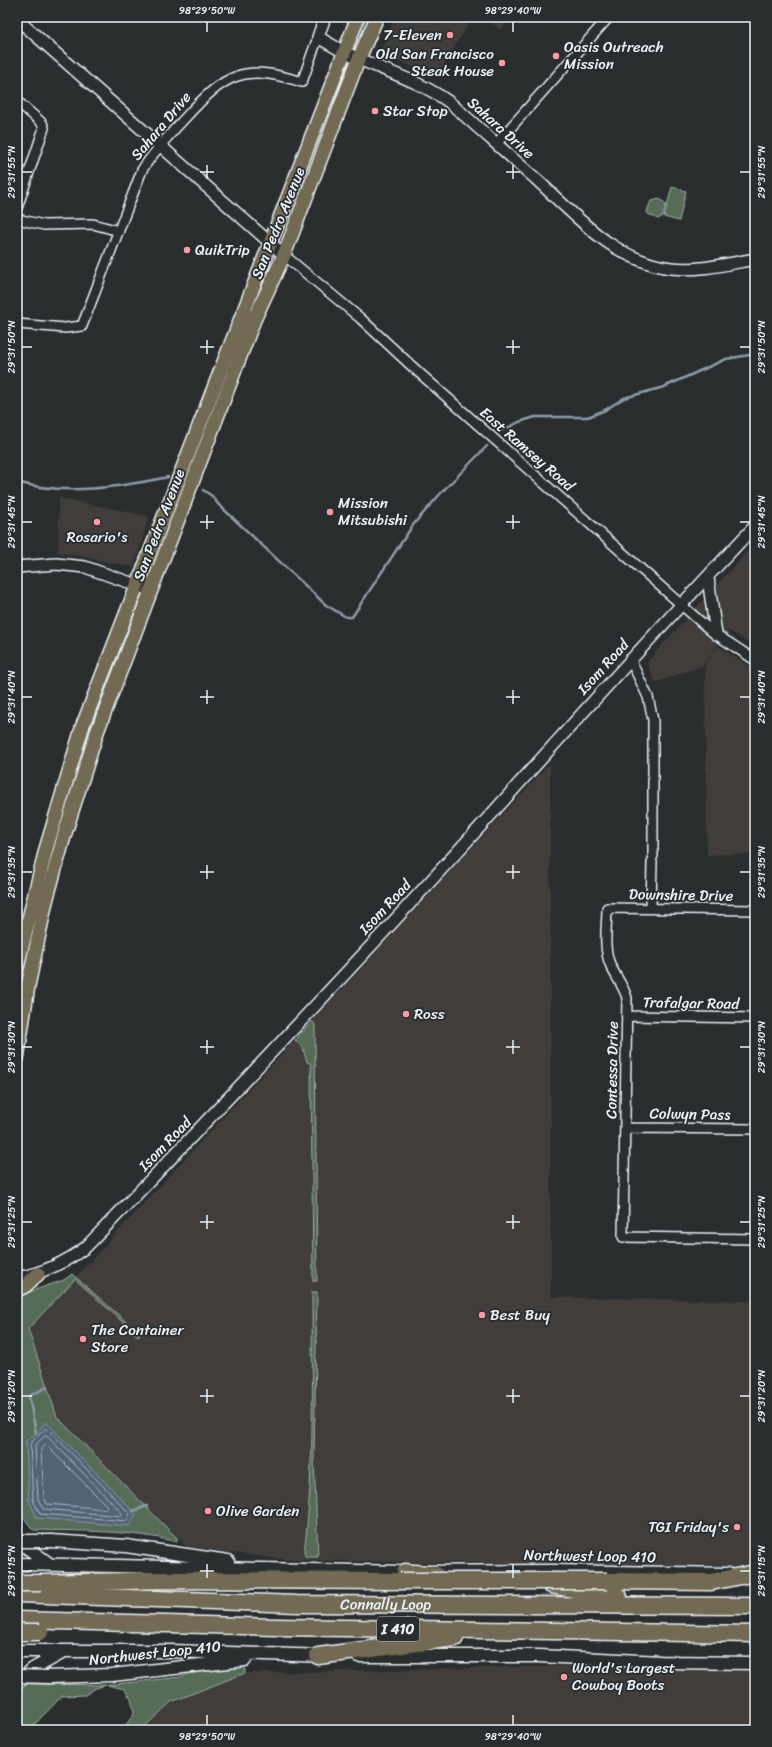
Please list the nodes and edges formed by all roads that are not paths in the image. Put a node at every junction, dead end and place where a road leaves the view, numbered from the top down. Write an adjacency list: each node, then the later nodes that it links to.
1 (325, 17): 6 (street)
2 (358, 17): 7 (main road, San Pedro Avenue)
3 (377, 17): 8 (main road, San Pedro Avenue)
4 (608, 17): 11 (street)
5 (17, 19): 10 (street)
6 (318, 37): 7 (street, Sahara Drive); 10 (street, Sahara Drive)
7 (345, 52): 8 (street, Sahara Drive); 15 (main road, San Pedro Avenue)
8 (359, 58): 11 (street, Sahara Drive); 16 (main road, San Pedro Avenue)
9 (17, 101): 12 (street)
10 (161, 144): 14 (street, Sahara Drive); 15 (street)
11 (496, 144): 17 (street, Sahara Drive)
12 (17, 208)
13 (17, 220): 14 (street)
14 (119, 231): 18 (street, Sahara Drive)
15 (270, 243): 16 (street); 19 (main road, San Pedro Avenue)
16 (284, 255): 20 (main road, San Pedro Avenue); 26 (street, East Ramsey Road)
17 (755, 259)
18 (17, 324)
19 (207, 406): 20 (main road); 24 (main road, San Pedro Avenue)
20 (219, 412): 25 (main road, San Pedro Avenue)
21 (755, 526): 23 (street, Isom Road)
22 (17, 567): 24 (street)
23 (708, 578): 26 (street, Isom Road); 27 (street)
24 (138, 584): 25 (street); 33 (main road, San Pedro Avenue)
25 (151, 590): 34 (main road, San Pedro Avenue)
26 (682, 605): 27 (street, East Ramsey Road); 28 (street, Isom Road)
27 (716, 634): 29 (street, East Ramsey Road)
28 (630, 659): 31 (street); 42 (street, Isom Road)
29 (755, 660)
30 (607, 908): 31 (street, Downshire Drive); 35 (street, Contessa Drive)
31 (652, 908): 32 (street, Downshire Drive)
32 (755, 910)
33 (17, 967)
34 (22, 997): 37 (main road, San Pedro Avenue)
35 (627, 1016): 36 (street, Trafalgar Road); 39 (street, Contessa Drive)
36 (755, 1018)
37 (20, 1021): 38 (main road, San Pedro Avenue)
38 (17, 1059)
39 (626, 1128): 40 (street, Colwyn Pass); 41 (street, Contessa Drive)
40 (755, 1129)
41 (755, 1239)
42 (38, 1274): 43 (street, Isom Road); 44 (main road)
43 (17, 1278)
44 (17, 1290)
45 (17, 1537): 48 (main road)
46 (17, 1541): 49 (main road, Northwest Loop 410, bridge)
47 (17, 1564): 48 (main road, Northwest Loop 410)
48 (51, 1565): 49 (main road, Northwest Loop 410); 52 (main road)
49 (280, 1569): 51 (main road, Northwest Loop 410)
50 (752, 1574): 51 (main road, Northwest Loop 410); 51 (highway, bridge)
51 (402, 1577): 53 (highway); 55 (highway)
52 (17, 1584): 53 (highway, bridge)
53 (41, 1589): 54 (highway, Connally Loop / I 410); 55 (highway, Connally Loop / I 410)
54 (17, 1594)
55 (664, 1605): 56 (highway, Connally Loop / I 410)
56 (755, 1606)
57 (17, 1620): 58 (highway)
58 (40, 1626): 59 (highway, Connally Loop / I 410); 60 (highway, bridge)
59 (549, 1631): 61 (highway, Connally Loop / I 410); 66 (highway)
60 (17, 1632): 63 (main road)
61 (755, 1634)
62 (17, 1651): 63 (main road, Northwest Loop 410)
63 (41, 1652): 64 (main road, Northwest Loop 410)
64 (63, 1652): 65 (main road, Northwest Loop 410); 69 (main road)
65 (295, 1655): 66 (main road, Northwest Loop 410); 68 (main road, Northwest Loop 410, bridge)
66 (318, 1656): 67 (main road, Northwest Loop 410)
67 (755, 1663)
68 (17, 1676)
69 (17, 1683)

